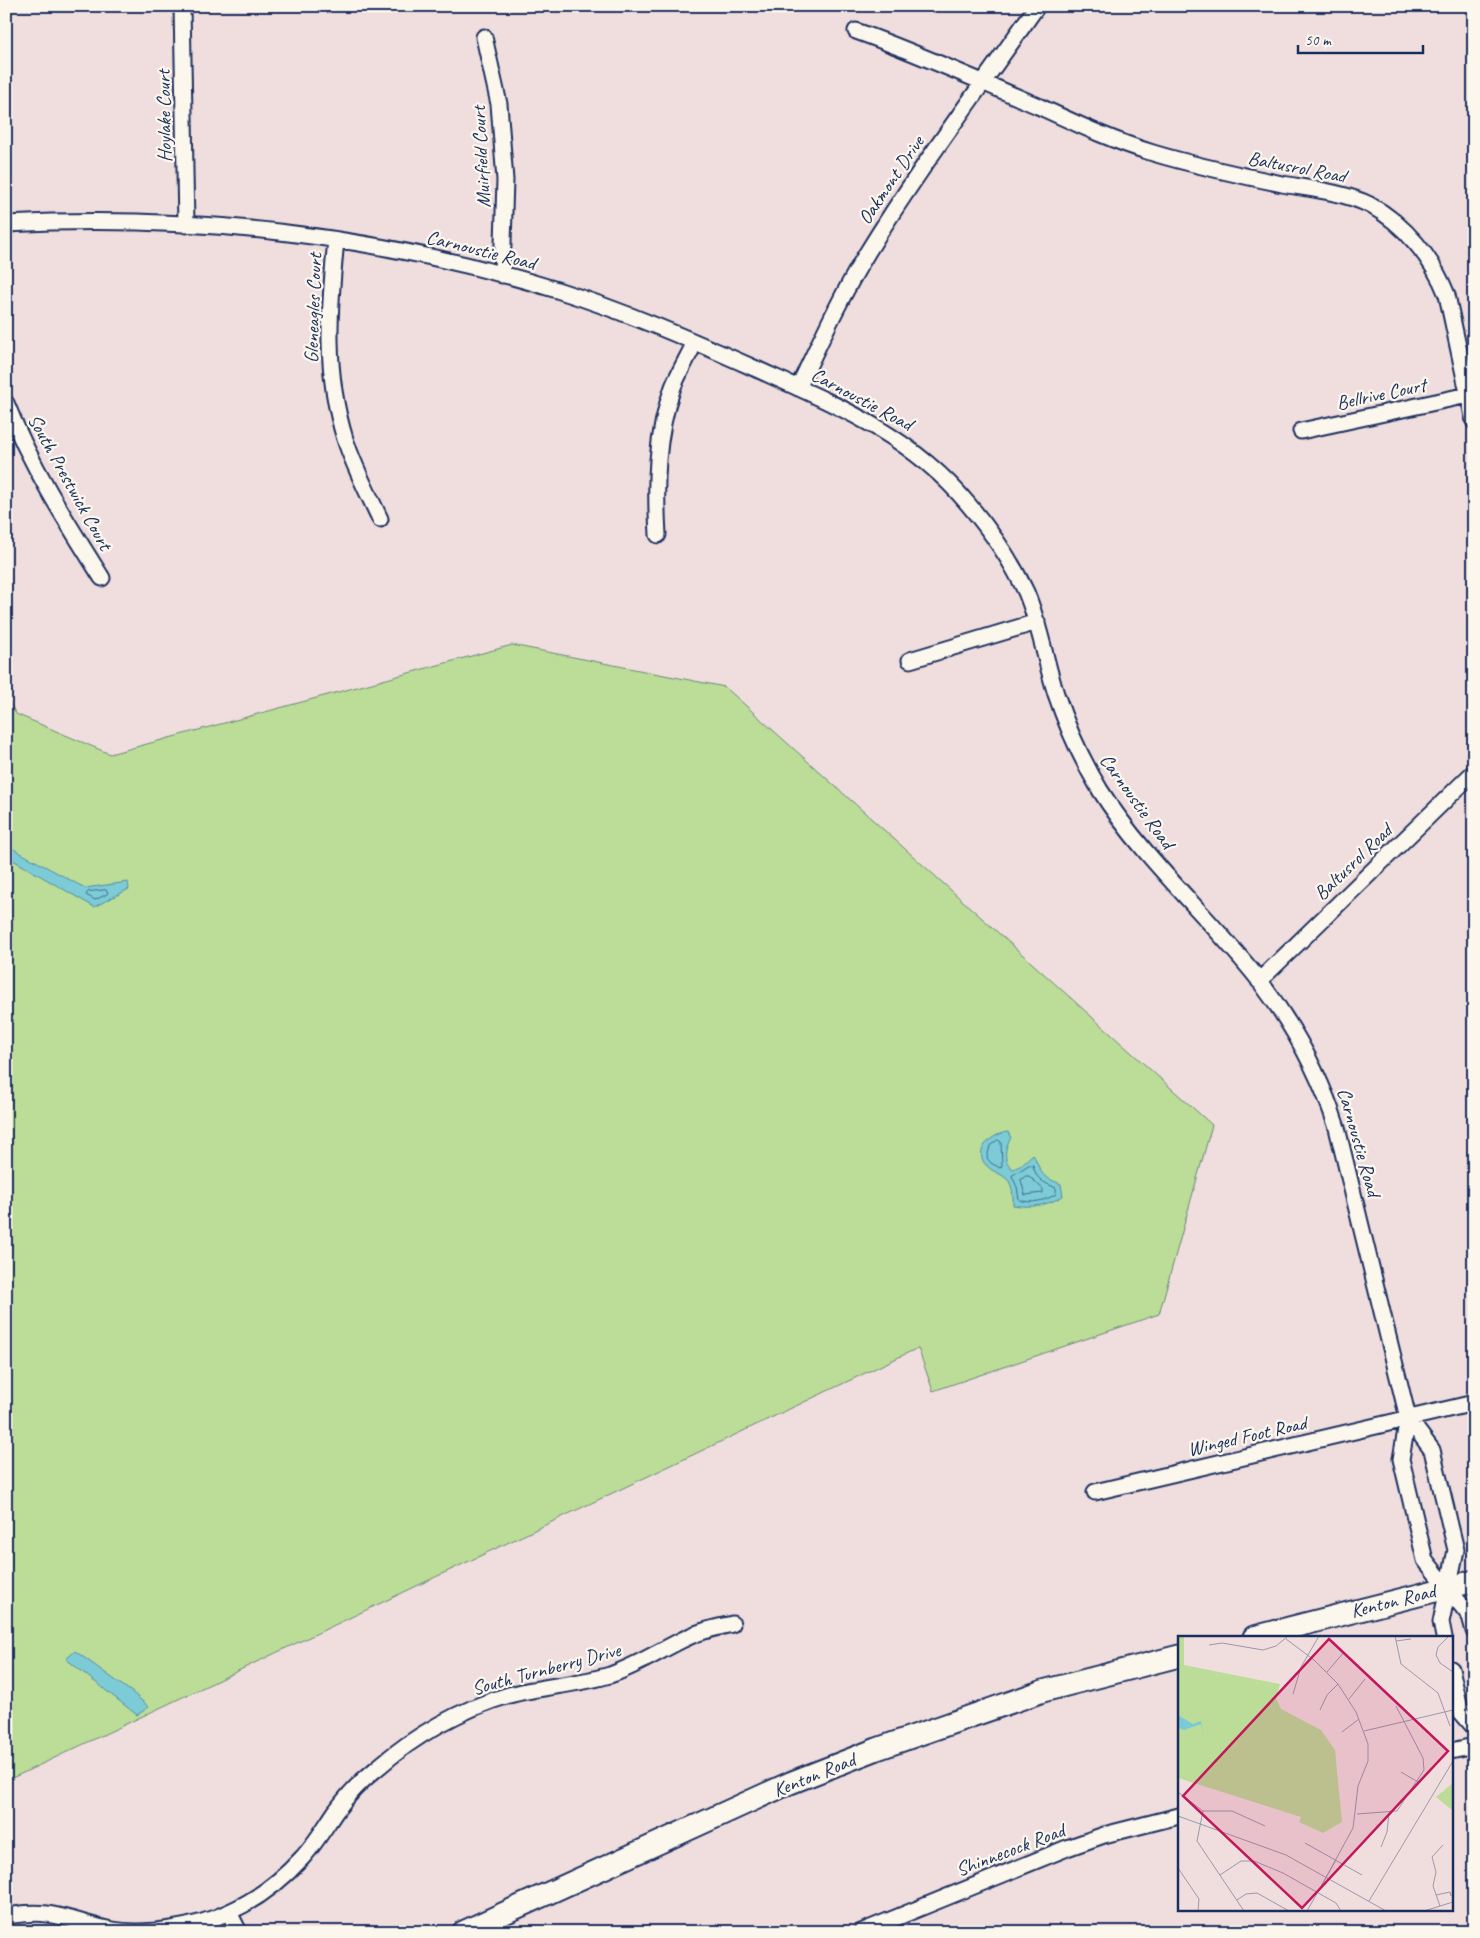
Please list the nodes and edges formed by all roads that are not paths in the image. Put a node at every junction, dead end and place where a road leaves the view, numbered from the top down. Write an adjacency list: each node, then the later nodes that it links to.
1 (182, 6): 7 (street, Hoylake Court)
2 (1037, 6): 5 (street, Oakmont Drive)
3 (856, 31): 5 (street, Baltusrol Road)
4 (484, 37): 9 (street, Muirfield Court)
5 (984, 82): 11 (street, Oakmont Drive); 12 (street, Baltusrol Road)
6 (6, 224): 7 (street, Carnoustie Road)
7 (186, 225): 8 (street, Carnoustie Road)
8 (336, 240): 9 (street, Carnoustie Road); 16 (street, Gleneagles Court)
9 (502, 275): 10 (street, Carnoustie Road)
10 (695, 342): 11 (street, Carnoustie Road); 17 (street)
11 (798, 388): 19 (street, Carnoustie Road)
12 (1468, 395): 14 (street, Baltusrol Road); 15 (street, Bellrive Court)
13 (6, 403): 18 (street, South Prestwick Court)
14 (1474, 420)
15 (1301, 431)
16 (380, 519)
17 (658, 535)
18 (102, 578)
19 (1037, 622): 20 (street); 22 (street, Carnoustie Road)
20 (910, 660)
21 (1472, 778): 22 (street, Baltusrol Road)
22 (1259, 981): 24 (street, Carnoustie Road)
23 (1474, 1403): 24 (street, Winged Foot Road)
24 (1408, 1418): 25 (street, Winged Foot Road); 27 (street, Carnoustie Road); 27 (street, Carnoustie Road)
25 (1095, 1492)
26 (1474, 1581): 27 (main road, Kenton Road)
27 (1448, 1587): 29 (street); 30 (main road, Kenton Road); 31 (street)
28 (732, 1624): 38 (street, South Turnberry Drive)
29 (1474, 1631)
30 (1258, 1636)
31 (1444, 1636)
32 (1178, 1656): 41 (main road, Kenton Road)
33 (1452, 1673): 34 (street)
34 (1474, 1727)
35 (1474, 1746): 36 (street)
36 (1452, 1751)
37 (1178, 1816): 42 (street, Shinnecock Road)
38 (229, 1912): 39 (street, South Turnberry Drive); 40 (street)
39 (6, 1916)
40 (239, 1932)
41 (463, 1932)
42 (860, 1932)

